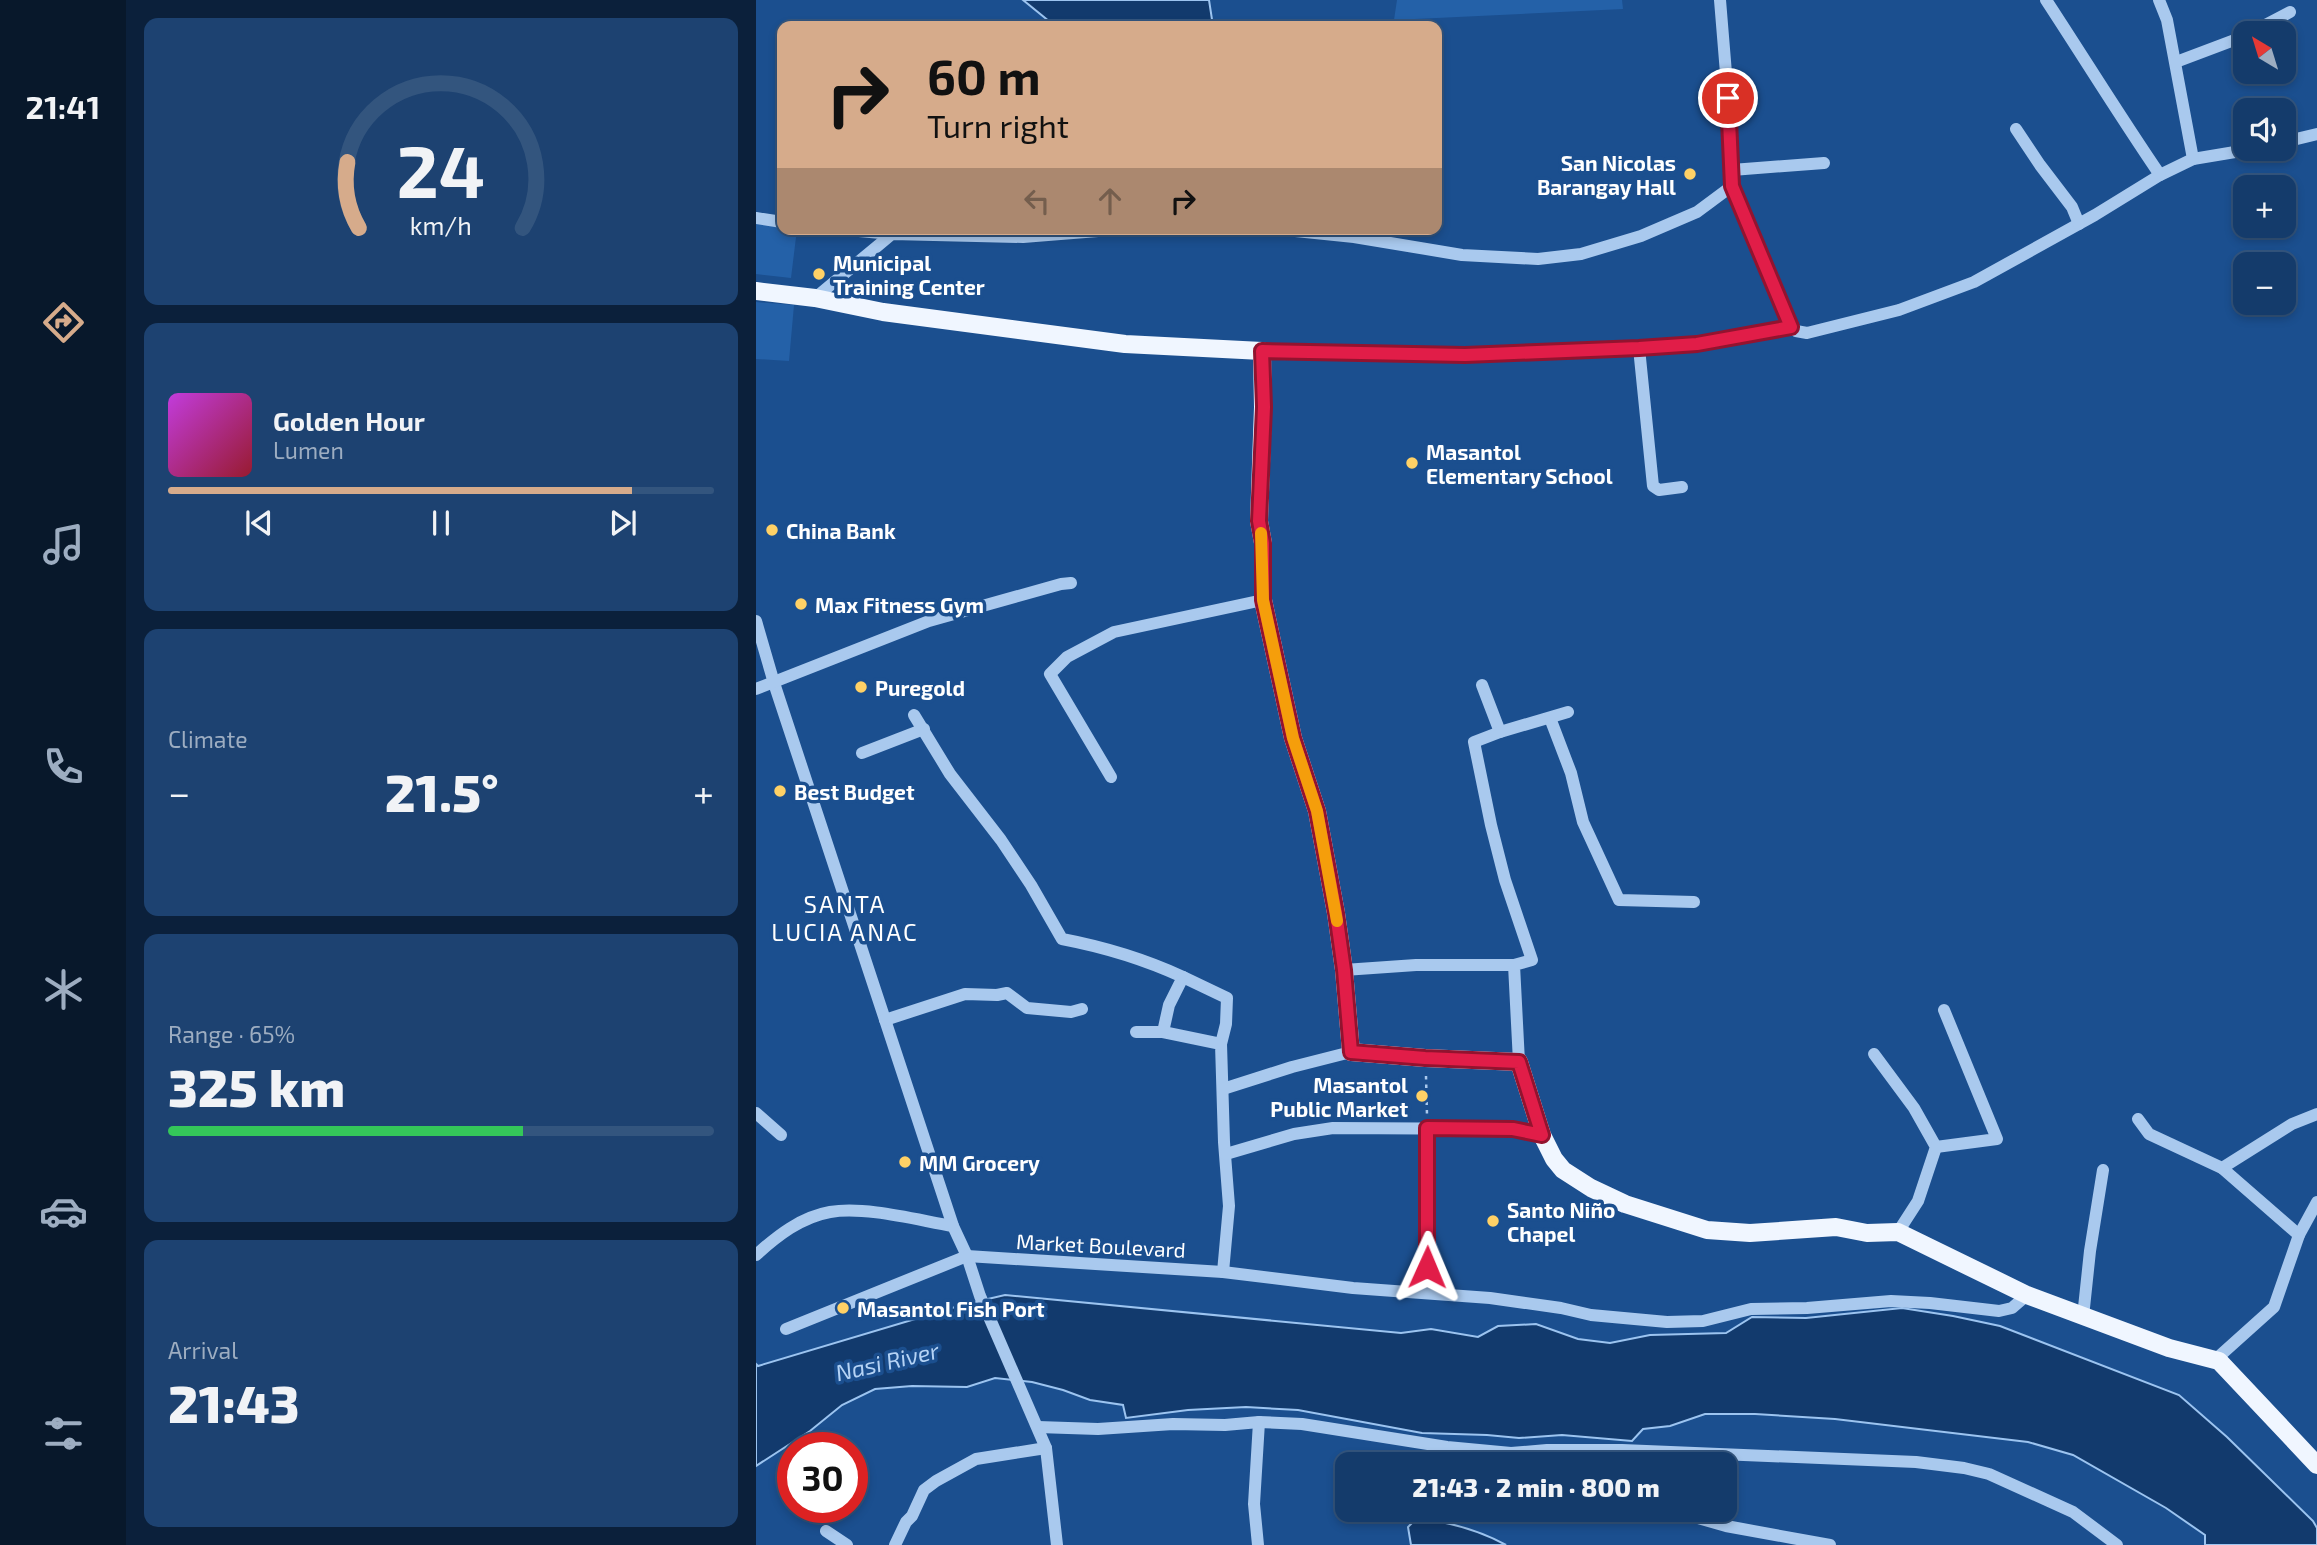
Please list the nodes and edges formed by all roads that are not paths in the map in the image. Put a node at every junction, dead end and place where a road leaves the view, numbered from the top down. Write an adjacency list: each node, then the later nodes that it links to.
1 (1720, 0): 14 (street)
2 (2046, 0): 15 (street)
3 (2159, 0): 7 (street)
4 (2290, 12): 5 (street)
5 (2273, 21)
6 (2233, 41): 7 (street)
7 (2176, 62): 12 (street)
8 (2017, 129): 19 (street)
9 (2317, 134): 10 (street)
10 (2296, 139)
11 (2233, 152): 12 (street)
12 (2193, 159): 15 (street)
13 (1825, 163): 14 (street)
14 (1732, 170): 16 (street)
15 (2161, 175): 19 (street)
16 (1732, 186): 23 (street); 26 (street)
17 (756, 218): 18 (street)
18 (777, 221)
19 (2079, 224): 26 (street)
20 (891, 235): 25 (street)
21 (936, 235): 22 (street)
22 (1048, 235)
23 (1335, 235)
24 (756, 291): 25 (main road)
25 (815, 298): 28 (main road)
26 (1791, 327): 27 (street)
27 (1639, 348): 28 (street); 29 (street)
28 (1262, 351): 31 (main road)
29 (1682, 487)
30 (1070, 583): 33 (street)
31 (1263, 600): 42 (street); 45 (main road)
32 (756, 621): 33 (street)
33 (774, 683): 35 (street); 49 (street)
34 (1482, 685): 40 (street)
35 (756, 689)
36 (1568, 712): 38 (street)
37 (914, 715): 39 (street)
38 (1550, 718): 40 (street); 43 (street)
39 (924, 729): 41 (street); 46 (street)
40 (1500, 732): 44 (street)
41 (862, 754)
42 (1111, 777)
43 (1694, 902)
44 (1514, 965): 45 (street); 55 (street)
45 (1344, 970): 53 (main road)
46 (1183, 977): 51 (street); 52 (street)
47 (1082, 1009): 49 (street)
48 (1944, 1010): 63 (street)
49 (885, 1020): 68 (street)
50 (1136, 1032): 51 (street)
51 (1163, 1032): 52 (street)
52 (1221, 1044): 56 (street)
53 (1351, 1052): 55 (main road); 56 (street)
54 (1874, 1054): 63 (street)
55 (1519, 1062): 62 (main road)
56 (1223, 1089): 64 (street)
57 (756, 1113): 61 (street)
58 (2317, 1114): 65 (street)
59 (2138, 1119): 65 (street)
60 (1427, 1128): 62 (street); 64 (street); 74 (street)
61 (781, 1135)
62 (1542, 1135): 69 (main road)
63 (1936, 1147): 69 (street)
64 (1226, 1154): 73 (street)
65 (2222, 1168): 70 (street)
66 (2103, 1170): 76 (street)
67 (2317, 1202): 70 (street)
68 (953, 1226): 71 (street); 72 (street)
69 (1898, 1232): 75 (main road)
70 (2299, 1235): 78 (street)
71 (756, 1255)
72 (967, 1256): 73 (street, Market Boulevard); 77 (street, Market Boulevard); 80 (street)
73 (1223, 1272): 74 (street, Market Boulevard)
74 (1427, 1292): 75 (street, Market Boulevard)
75 (2027, 1295): 76 (main road)
76 (2083, 1317): 78 (main road)
77 (786, 1329)
78 (2216, 1360): 86 (main road)
79 (1259, 1422): 80 (street); 82 (street); 92 (street)
80 (1038, 1427): 81 (street)
81 (1046, 1448): 90 (street); 91 (street)
82 (1500, 1452)
83 (1523, 1452): 84 (street)
84 (1655, 1452)
85 (1737, 1454): 94 (street)
86 (2317, 1465)
87 (1712, 1522): 93 (street)
88 (826, 1531): 89 (street)
89 (847, 1545)
90 (895, 1545)
91 (1057, 1545)
92 (1258, 1545)
93 (1830, 1545)
94 (2117, 1545)

